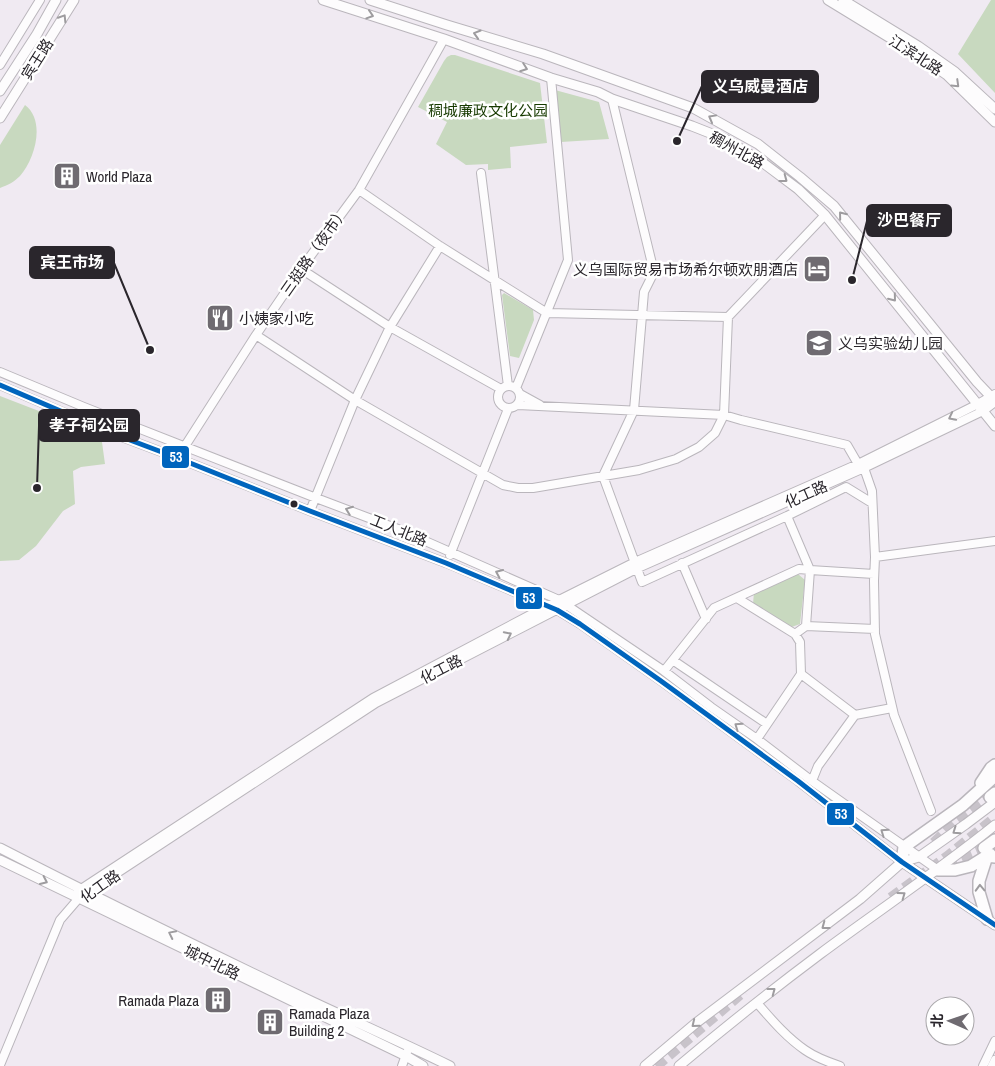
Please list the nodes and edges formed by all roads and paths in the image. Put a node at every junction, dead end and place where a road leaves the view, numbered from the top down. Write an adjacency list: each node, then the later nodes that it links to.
1 (40, 0): 9 (street)
2 (56, 0): 10 (main road, 宾王路)
3 (74, 0): 15 (main road, 宾王路, one-way to 3)
4 (324, 0): 8 (main road, 稠州北路, one-way to 8)
5 (370, 0): 31 (main road, 稠州北路, one-way to 5)
6 (828, 0): 16 (main road, 江滨北路, one-way to 16)
7 (842, 0): 14 (main road, 江滨北路)
8 (444, 39): 11 (main road, 稠州北路, one-way to 11); 18 (street, 三挺路（夜市）)
9 (1, 63): 10 (street)
10 (14, 70): 12 (main road, 宾王路)
11 (551, 78): 13 (main road, 稠州北路); 23 (street)
12 (0, 91)
13 (612, 99): 19 (main road, 稠州北路, one-way to 19); 24 (street)
14 (995, 109)
15 (0, 118)
16 (995, 122)
17 (481, 173): 22 (street)
18 (358, 190): 20 (street); 21 (street, 三挺路（夜市）)
19 (826, 214): 25 (street); 35 (main road, 稠州北路, one-way to 35)
20 (440, 246): 22 (street); 26 (street)
21 (301, 269): 26 (street); 27 (street, 三挺路（夜市）)
22 (494, 280): 23 (street); 30 (street)
23 (547, 313): 24 (street); 30 (street)
24 (642, 315): 25 (street); 37 (street)
25 (728, 317): 38 (street)
26 (390, 327): 30 (street); 32 (street)
27 (256, 335): 32 (street); 40 (street, 三挺路（夜市）)
28 (0, 372): 40 (street, 工人北路)
29 (0, 386): 41 (street, 工人北路)
30 (511, 389): 33 (street); 34 (street); 36 (street)
31 (994, 398): 35 (street, 化工路)
32 (354, 400): 43 (street); 45 (street)
33 (518, 405): 34 (street); 36 (street)
34 (542, 405): 37 (street)
35 (980, 407): 39 (main road, 稠州北路); 42 (street, 化工路)
36 (508, 409): 43 (street)
37 (634, 410): 38 (street); 44 (street)
38 (724, 415): 42 (street); 44 (street)
39 (995, 426)
40 (185, 446): 41 (street, 三挺路（夜市）); 45 (street, 工人北路)
41 (175, 457): 47 (street, 工人北路)
42 (861, 466): 46 (street); 54 (street, 化工路)
43 (482, 473): 44 (street); 50 (street)
44 (603, 476): 54 (street)
45 (316, 498): 47 (street); 50 (street, 工人北路, one-way to 45)
46 (872, 503): 48 (street); 51 (street)
47 (310, 511): 52 (street, 工人北路)
48 (787, 516): 53 (street); 55 (street)
49 (995, 541): 51 (street)
50 (450, 552): 52 (street); 58 (street, 工人北路, one-way to 50)
51 (875, 557): 56 (street)
52 (446, 564): 59 (street, 工人北路)
53 (682, 564): 54 (street); 61 (street)
54 (636, 565): 58 (street, 化工路)
55 (810, 570): 56 (street); 57 (street); 62 (street)
56 (874, 574): 63 (street)
57 (737, 598): 61 (street); 64 (street)
58 (562, 603): 59 (street, 化工路); 60 (street, 化工路); 66 (street, 工人北路)
59 (547, 606): 60 (street, 工人北路); 90 (street, 化工路)
60 (557, 610): 87 (street, 工人北路); 90 (street, 化工路, one-way to 60)
61 (706, 619): 65 (street)
62 (806, 626): 63 (street); 64 (street)
63 (875, 629): 70 (street)
64 (795, 634): 67 (street)
65 (674, 660): 66 (street); 68 (street)
66 (664, 671): 69 (street, 工人北路)
67 (801, 674): 71 (street); 72 (street)
68 (720, 692): 69 (street); 72 (street)
69 (711, 707): 73 (street, 工人北路, one-way to 69)
70 (892, 708): 71 (street); 79 (street)
71 (855, 715): 76 (street)
72 (767, 724): 73 (street)
73 (757, 739): 76 (street, 工人北路)
74 (995, 765): 77 (highway)
75 (995, 776): 77 (highway)
76 (812, 781): 82 (street, 工人北路, one-way to 76)
77 (977, 792): 82 (highway)
78 (993, 797): 85 (main road, one-way to 85)
79 (931, 811)
80 (995, 825): 88 (main road)
81 (995, 840): 84 (highway)
82 (904, 846): 85 (street, 工人北路); 87 (highway)
83 (0, 848): 90 (main road, 城中北路)
84 (990, 853): 88 (highway); 91 (highway, one-way to 84)
85 (919, 857): 87 (main road); 88 (street, 工人北路)
86 (0, 860): 90 (main road, 城中北路, one-way to 90)
87 (902, 862): 89 (main road); 102 (main road, one-way to 102)
88 (938, 870): 89 (main road)
89 (926, 878): 91 (main road); 92 (main road, one-way to 89)
90 (80, 894): 94 (main road, 城中北路, one-way to 90); 96 (main road, 城中北路); 98 (street, 化工路)
91 (991, 922)
92 (756, 1003): 103 (main road); 104 (street)
93 (995, 1041): 105 (street)
94 (410, 1046): 95 (main road, 城中北路); 96 (street)
95 (422, 1052): 99 (street); 101 (main road, 城中北路)
96 (406, 1056): 99 (main road, 城中北路); 100 (street)
97 (995, 1060): 106 (street)
98 (0, 1065)
99 (419, 1065)
100 (402, 1066)
101 (450, 1066)
102 (645, 1066)
103 (679, 1066)
104 (840, 1066)
105 (983, 1066)
106 (992, 1066)

